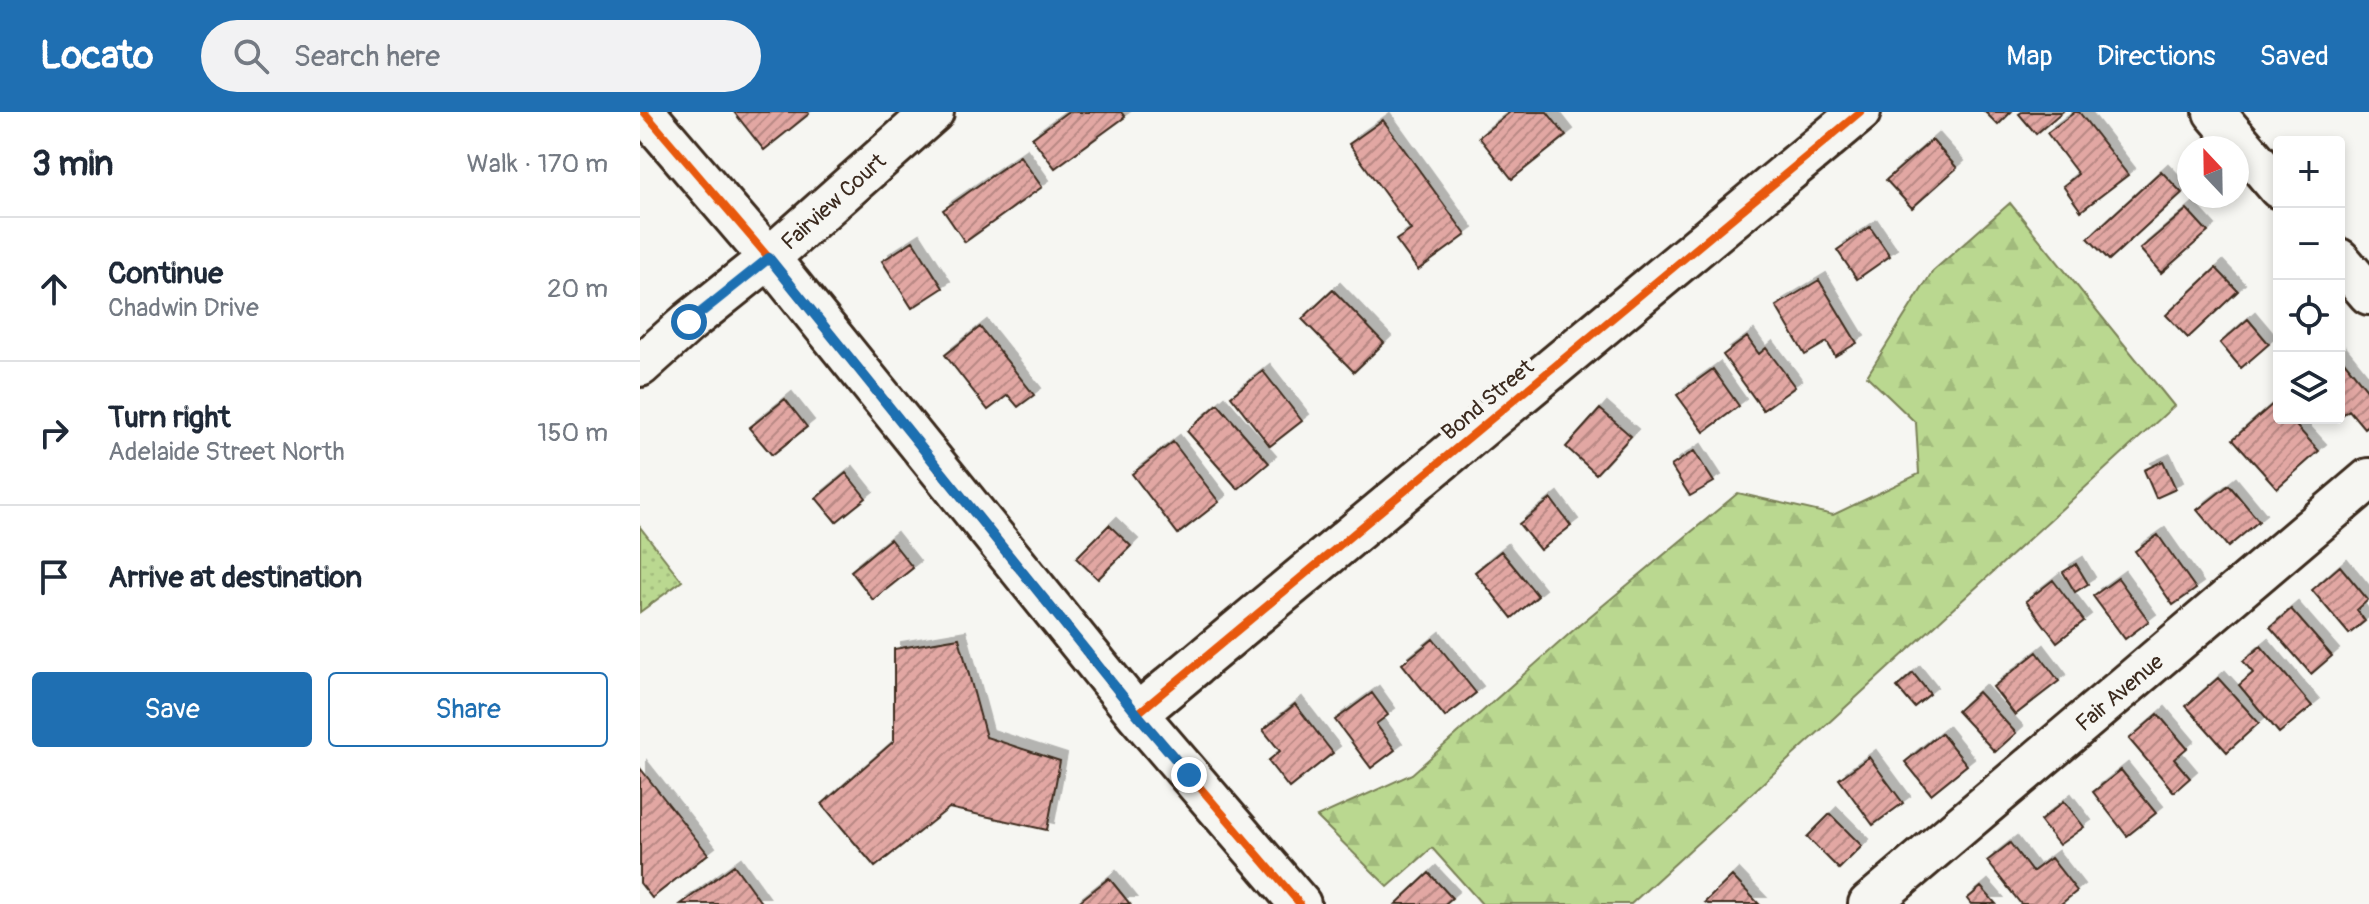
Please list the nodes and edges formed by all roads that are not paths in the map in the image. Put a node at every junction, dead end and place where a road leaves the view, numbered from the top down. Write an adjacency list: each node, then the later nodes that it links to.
1 (644, 112): 6 (street)
2 (933, 112): 6 (street, Fairview Court)
3 (1860, 112): 11 (street, Bond Street)
4 (2214, 112): 5 (street)
5 (2273, 181)
6 (769, 258): 9 (street, Fairview Court); 11 (street)
7 (2345, 266): 8 (street)
8 (2369, 294)
9 (640, 366)
10 (2369, 479): 13 (street, Fair Avenue)
11 (1137, 714): 12 (street)
12 (1300, 904)
13 (1869, 904)

